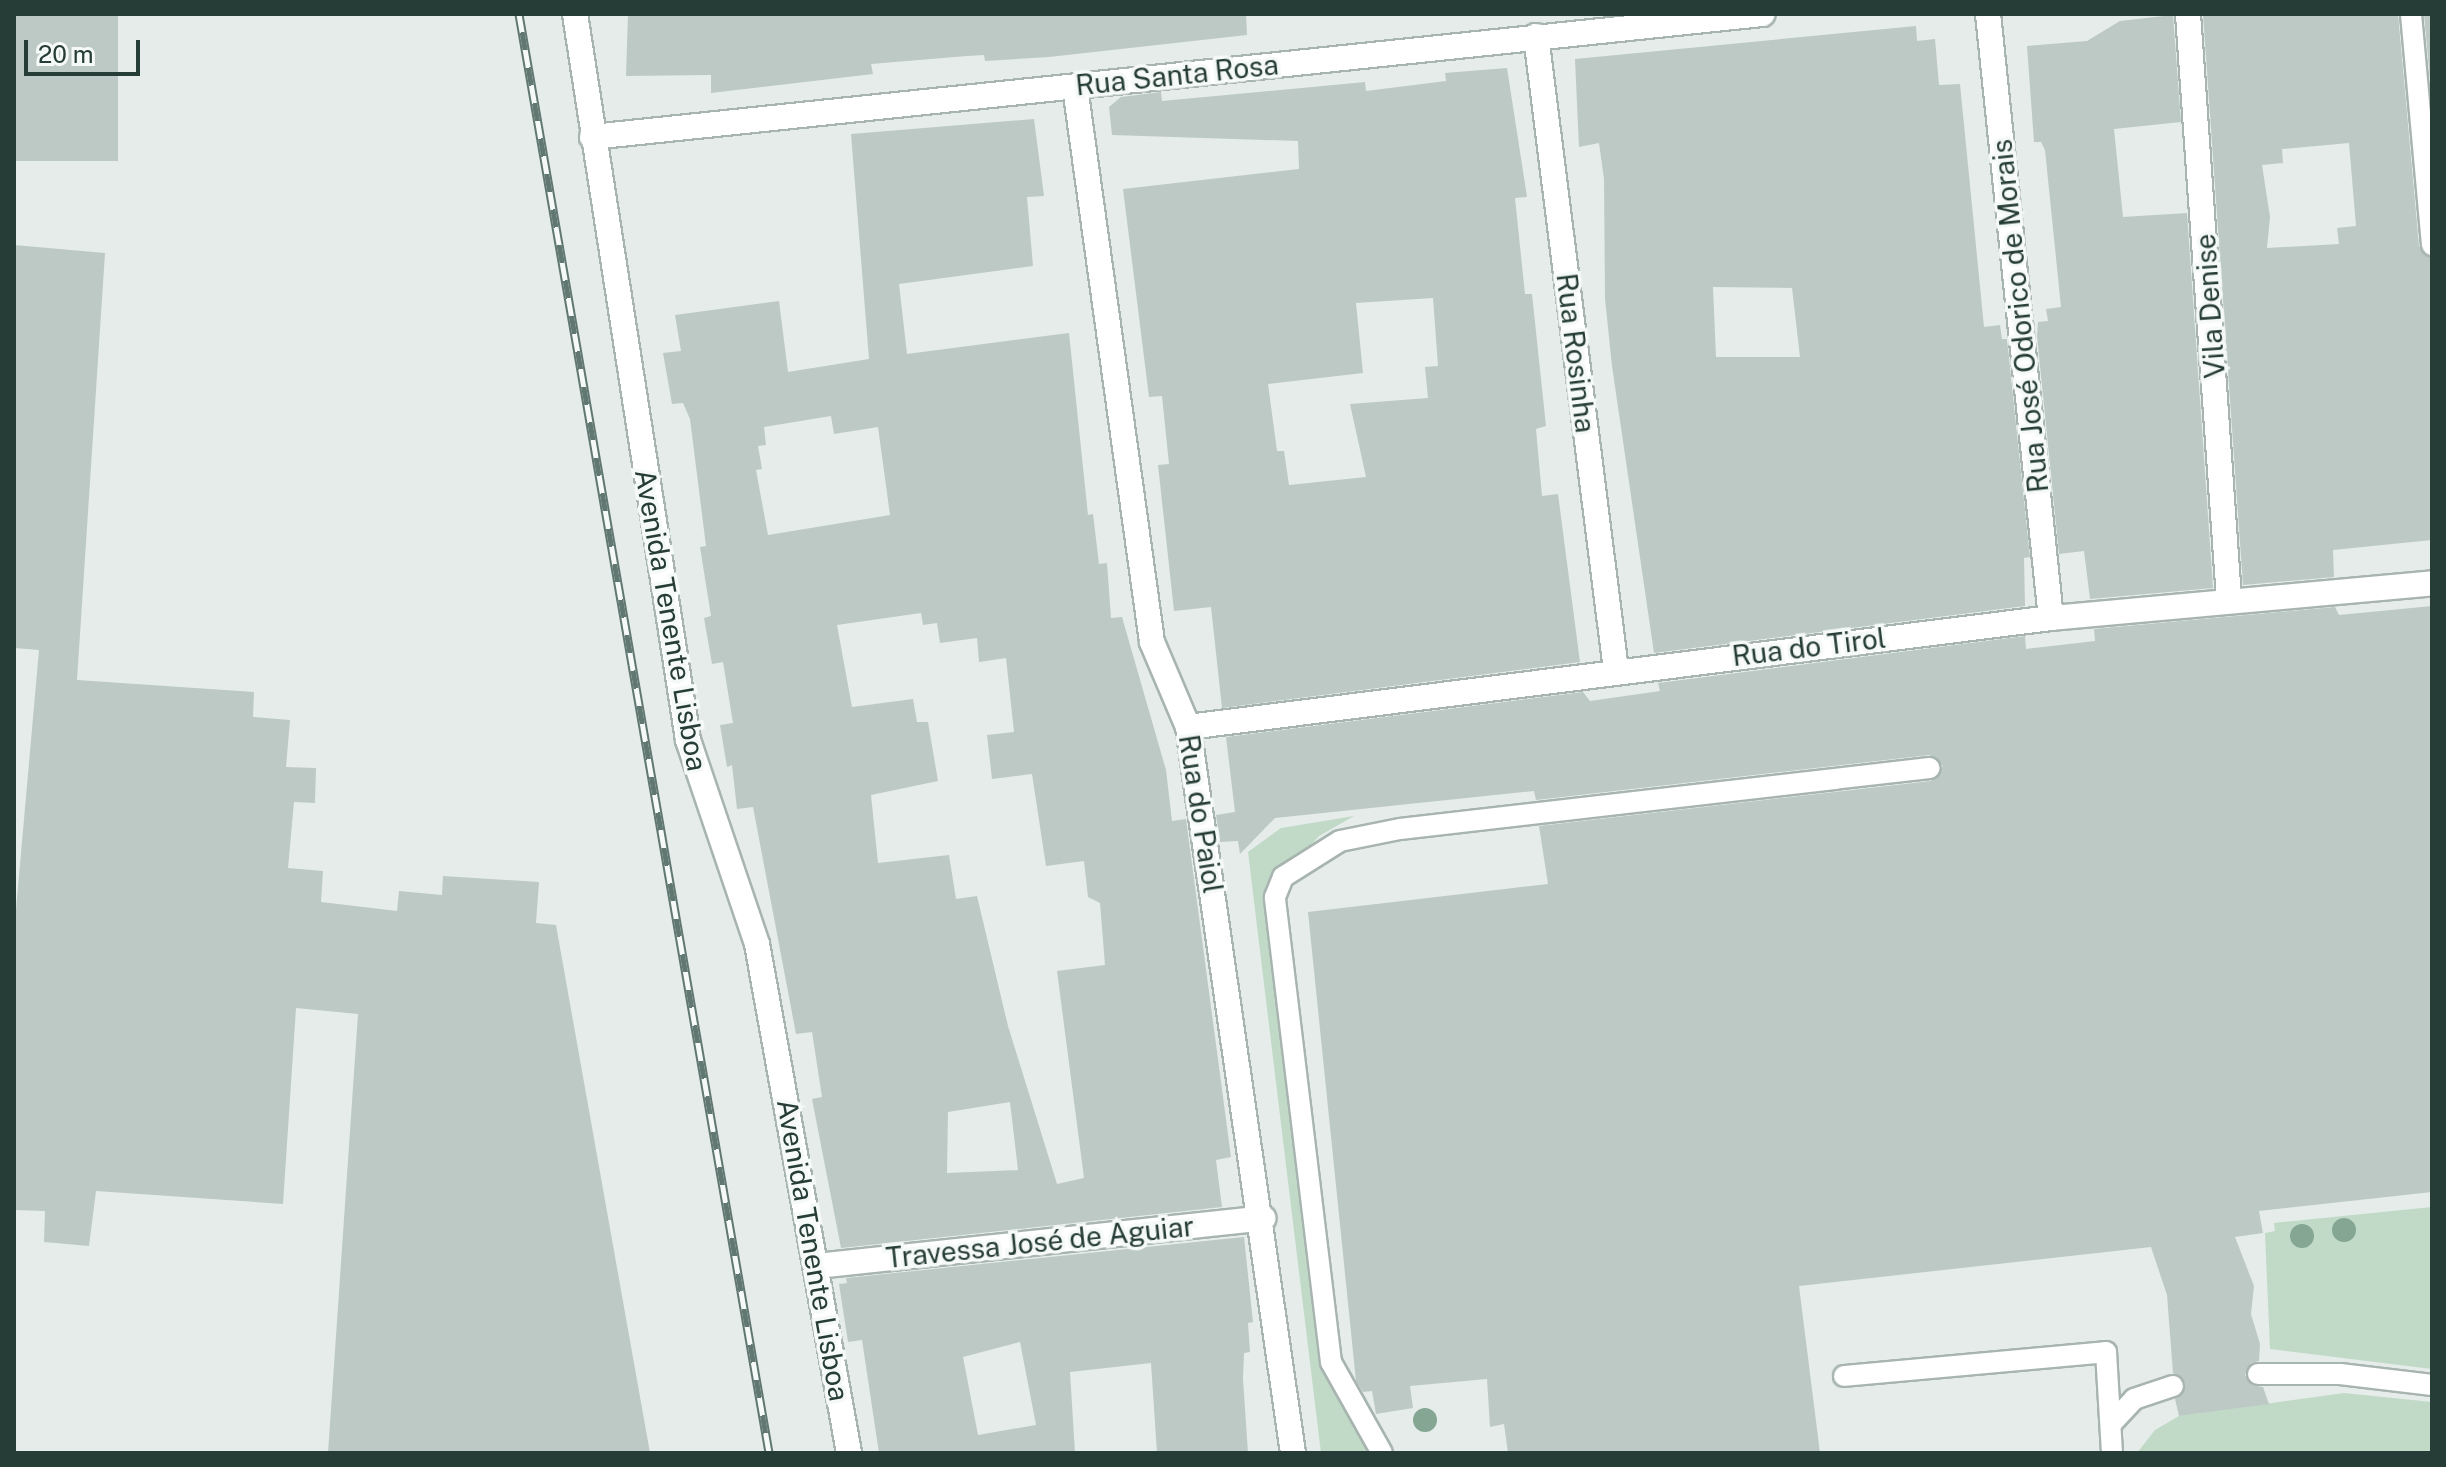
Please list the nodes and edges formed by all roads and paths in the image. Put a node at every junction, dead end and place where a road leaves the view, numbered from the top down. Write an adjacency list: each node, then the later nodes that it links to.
1 (575, 14): 8 (street, Avenida Tenente Lisboa)
2 (1763, 14): 6 (street, Rua Santa Rosa)
3 (1988, 14): 12 (street, Rua José Odorico de Morais)
4 (2188, 14): 11 (street, Vila Denise)
5 (2411, 14): 9 (lane)
6 (1536, 36): 7 (street, Rua Santa Rosa); 13 (street, Rua Rosinha)
7 (1075, 87): 8 (street, Rua Santa Rosa); 14 (street, Rua do Paiol)
8 (592, 137): 17 (street, Avenida Tenente Lisboa)
9 (2432, 245)
10 (2432, 583): 11 (street, Rua do Tirol)
11 (2229, 599): 12 (street, Rua do Tirol)
12 (2051, 618): 13 (street, Rua do Tirol)
13 (1616, 670): 14 (street, Rua do Tirol)
14 (1188, 727): 16 (street, Rua do Paiol)
15 (1930, 768): 25 (lane)
16 (1263, 1218): 17 (street, Travessa José de Aguiar); 24 (street, Rua do Paiol)
17 (817, 1266): 23 (street, Avenida Tenente Lisboa)
18 (2258, 1374): 20 (lane)
19 (1844, 1376): 22 (lane)
20 (2432, 1385)
21 (2173, 1386): 22 (lane)
22 (2111, 1424): 26 (lane)
23 (849, 1453)
24 (1293, 1453)
25 (1382, 1453)
26 (2112, 1453)

